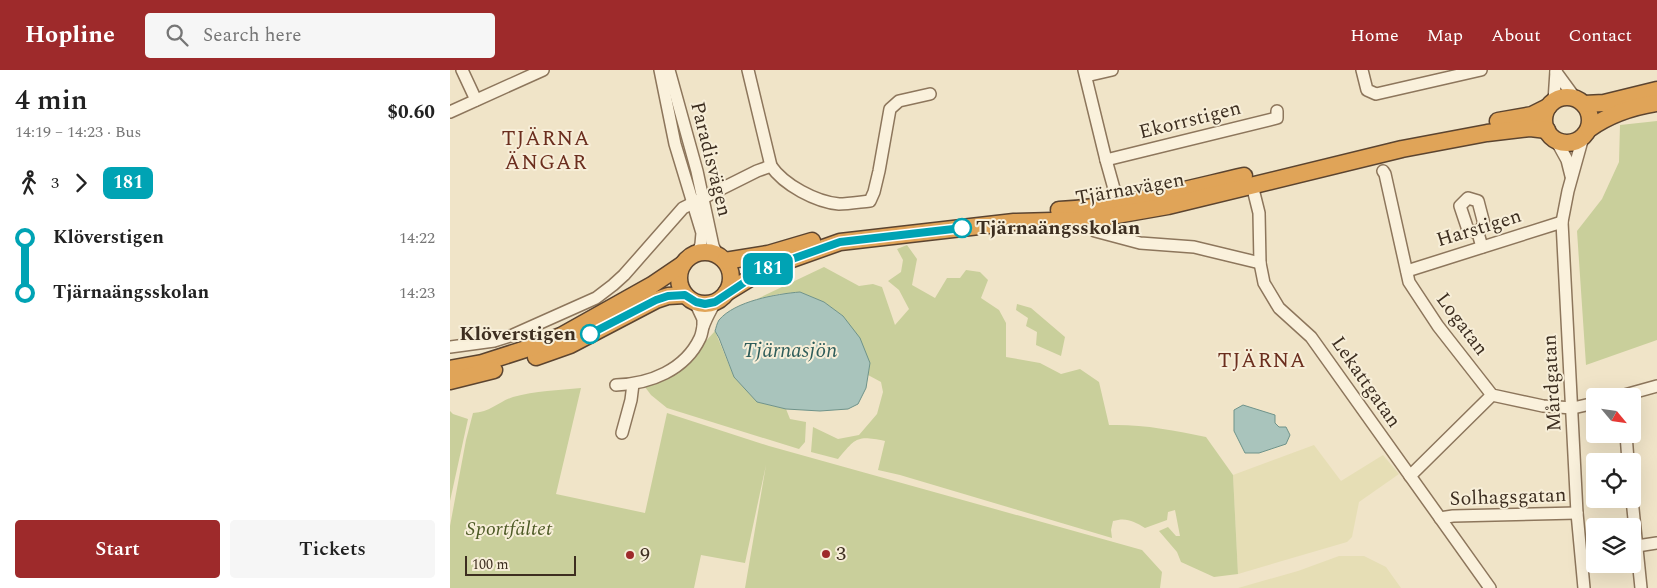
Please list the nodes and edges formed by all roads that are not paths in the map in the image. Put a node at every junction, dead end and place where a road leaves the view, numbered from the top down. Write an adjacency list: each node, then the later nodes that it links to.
1 (462, 70): 13 (street)
2 (543, 70): 13 (street)
3 (660, 70): 26 (street, Paradisvägen)
4 (669, 70): 26 (street, Paradisvägen)
5 (748, 70): 22 (street)
6 (1112, 70): 10 (street)
7 (1362, 70): 8 (street)
8 (1481, 70)
9 (1556, 71): 14 (street); 16 (street)
10 (1085, 73): 21 (street)
11 (1657, 90): 14 (highway)
12 (930, 94): 22 (street)
13 (476, 100): 18 (street)
14 (1579, 101): 16 (highway); 19 (highway)
15 (1657, 103): 19 (highway)
16 (1551, 104): 20 (highway); 27 (highway, Tjärnavägen)
17 (1277, 111): 21 (street, Ekorrstigen)
18 (450, 112)
19 (1586, 133): 20 (highway); 24 (street, Mårdgatan)
20 (1551, 135): 24 (street); 25 (highway, Tjärnavägen)
21 (1106, 160): 27 (street)
22 (771, 166): 26 (street)
23 (1382, 171): 36 (street, Logatan)
24 (1572, 178): 28 (street, Mårdgatan)
25 (1252, 185): 34 (street, Lekattgatan); 37 (highway, Tjärnavägen)
26 (698, 200): 32 (street, Paradisvägen); 33 (street, Paradisvägen); 40 (street)
27 (1118, 203): 33 (highway, Tjärnavägen)
28 (1562, 222): 31 (street, Harstigen); 49 (street, Mårdgatan)
29 (1095, 231): 34 (street)
30 (1478, 233): 31 (street)
31 (1482, 247): 36 (street, Harstigen)
32 (698, 253): 33 (highway); 35 (highway)
33 (721, 258): 37 (highway)
34 (1260, 263): 51 (street, Lekattgatan)
35 (682, 264): 38 (highway); 41 (highway)
36 (1407, 271): 47 (street, Logatan)
37 (720, 297): 38 (highway); 39 (street)
38 (690, 299): 39 (street); 42 (highway)
39 (703, 327): 43 (street)
40 (450, 347)
41 (450, 369)
42 (450, 381)
43 (633, 384): 44 (street); 50 (street)
44 (616, 385)
45 (1657, 386): 46 (street)
46 (1641, 391)
47 (1492, 395): 49 (street); 51 (street)
48 (1586, 404): 49 (street)
49 (1573, 408): 52 (street, Mårdgatan)
50 (622, 434)
51 (1410, 476): 53 (street, Lekattgatan)
52 (1577, 513): 53 (street, Solhagsgatan); 58 (street, Mårdgatan)
53 (1440, 518): 57 (street, Lekattgatan)
54 (1657, 543): 55 (street)
55 (1641, 545)
56 (1640, 573): 59 (street)
57 (1490, 588)
58 (1584, 588)
59 (1641, 588)

